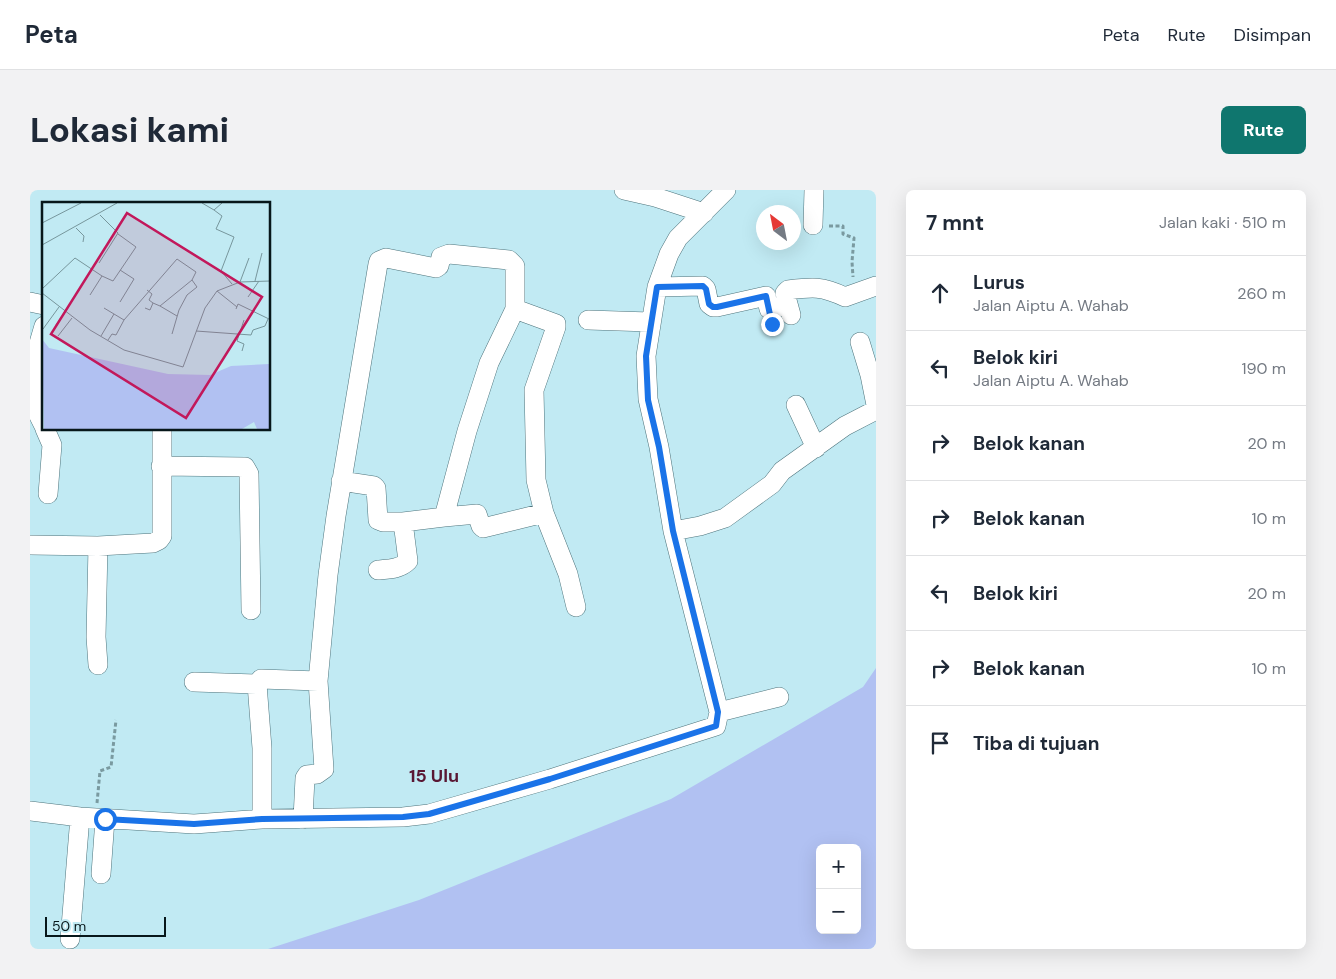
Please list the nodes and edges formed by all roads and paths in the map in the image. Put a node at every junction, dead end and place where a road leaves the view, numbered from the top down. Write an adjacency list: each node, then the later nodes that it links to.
1 (624, 190): 4 (street)
2 (726, 190): 4 (street)
3 (814, 190): 5 (street)
4 (704, 213): 6 (street)
5 (813, 226): 7 (path)
6 (657, 287): 7 (street); 10 (street)
7 (868, 288)
8 (515, 310): 21 (street); 23 (street); 24 (street)
9 (588, 320): 10 (street)
10 (650, 322): 26 (street)
11 (42, 333): 16 (street)
12 (860, 342): 14 (street)
13 (796, 405): 19 (street)
14 (876, 405)
15 (876, 410): 19 (street)
16 (42, 423)
17 (45, 430): 22 (street)
18 (162, 430): 20 (street)
19 (816, 448): 26 (street)
20 (161, 466): 28 (street); 31 (street)
21 (341, 481): 25 (street); 33 (street)
22 (48, 494)
23 (544, 513): 24 (street); 30 (street)
24 (444, 517): 25 (street)
25 (403, 522): 29 (street)
26 (673, 531): 37 (street)
27 (30, 546): 28 (street)
28 (98, 546): 32 (street)
29 (378, 570)
30 (576, 607)
31 (251, 610)
32 (98, 665)
33 (318, 681): 35 (street); 42 (street)
34 (194, 682): 35 (street)
35 (257, 684): 41 (street)
36 (779, 697): 37 (street)
37 (718, 712): 42 (street)
38 (116, 720): 40 (path)
39 (30, 811): 40 (street)
40 (93, 818): 41 (street); 43 (street); 44 (street)
41 (262, 819): 42 (street)
42 (303, 819)
43 (101, 874)
44 (70, 939)

